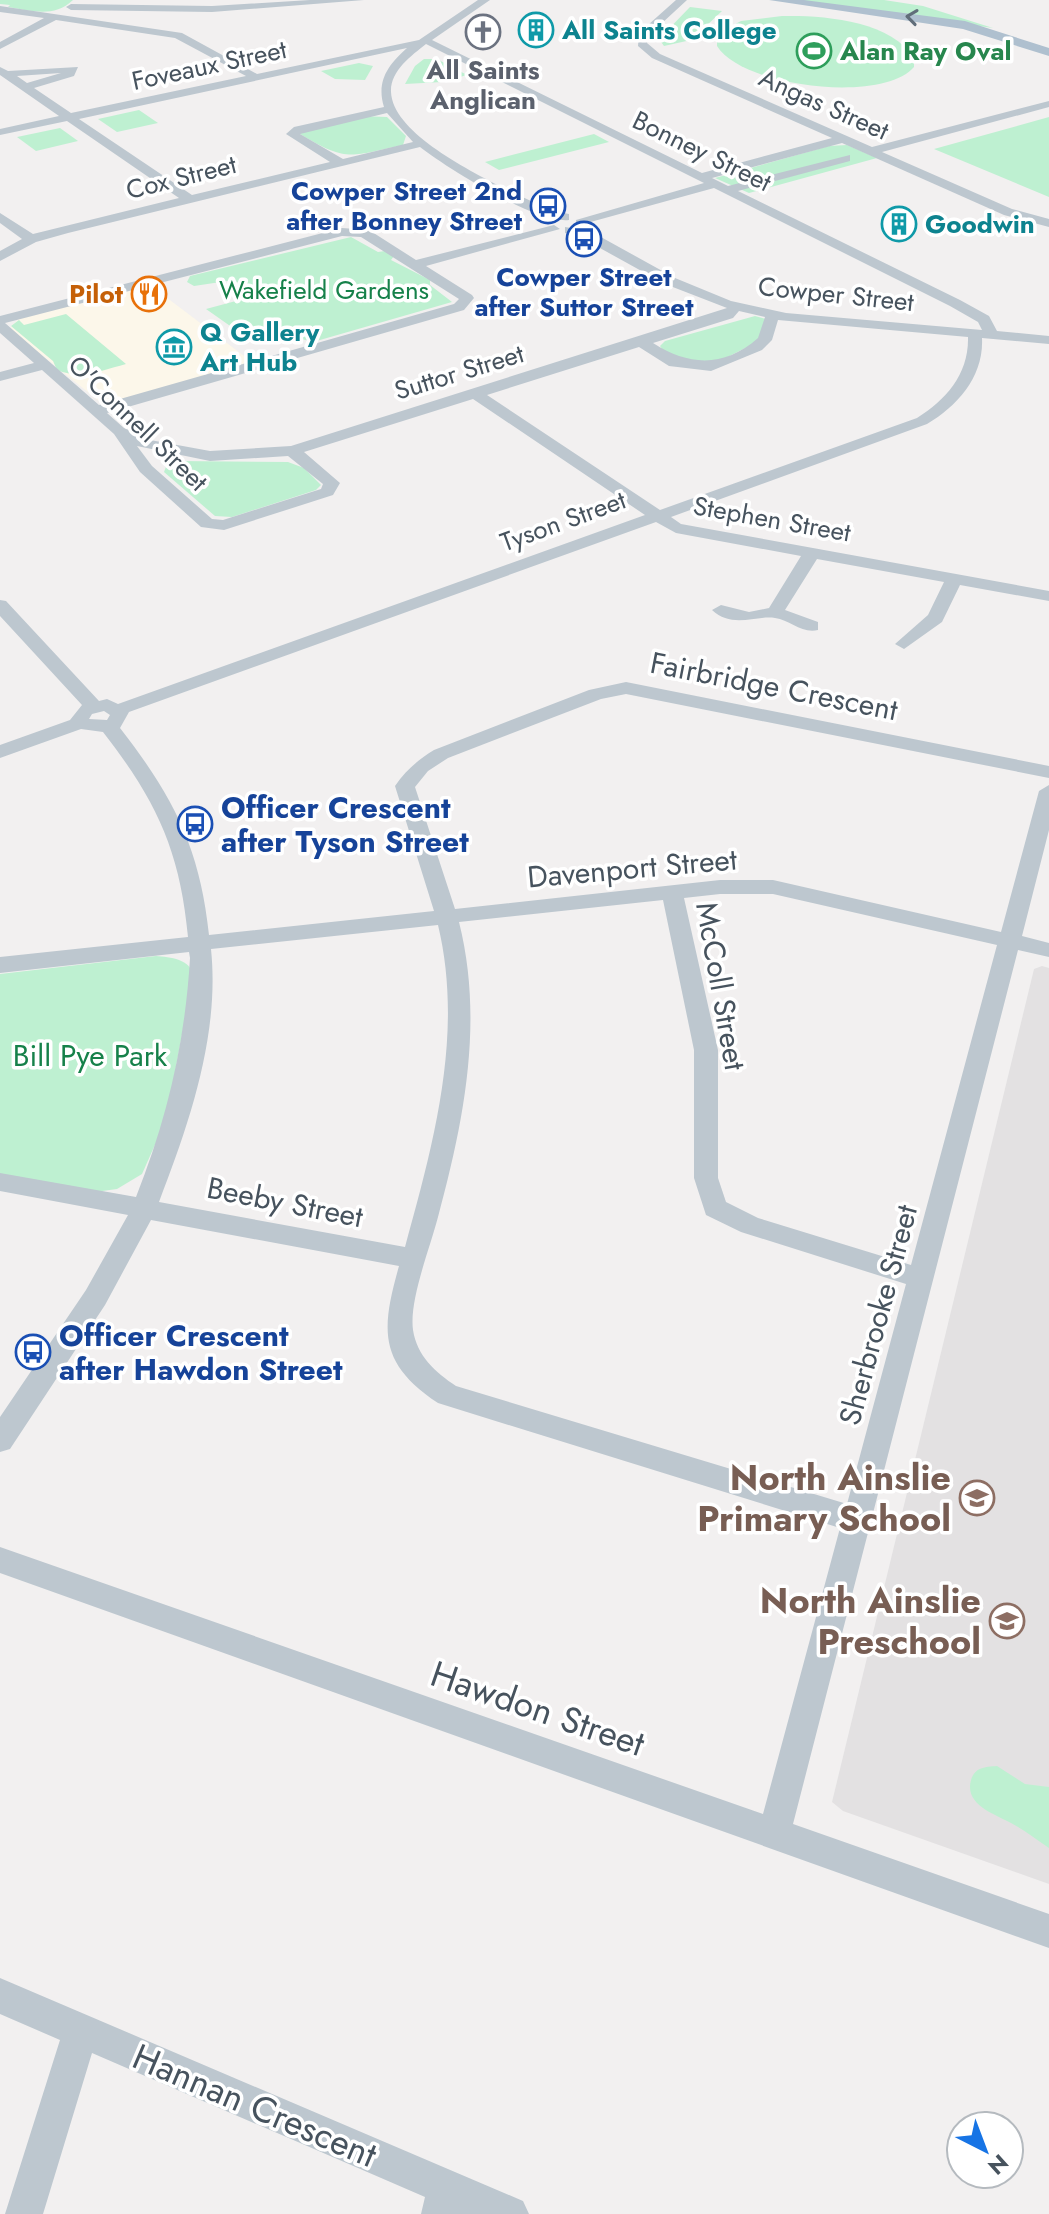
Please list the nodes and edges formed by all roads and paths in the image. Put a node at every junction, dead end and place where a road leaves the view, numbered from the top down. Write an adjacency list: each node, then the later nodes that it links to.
1 (359, 0): 6 (street)
2 (485, 0): 10 (street)
3 (682, 0): 24 (street, Angas Street)
4 (775, 0): 12 (main road, one-way to 4)
5 (74, 3): 6 (street); 9 (street)
6 (278, 3)
7 (910, 3): 12 (main road)
8 (0, 9): 9 (street)
9 (56, 17): 11 (street); 18 (street)
10 (427, 41): 13 (street, Bonney Street); 14 (street, Foveaux Street); 15 (street)
11 (0, 46)
12 (1049, 49)
13 (452, 53): 15 (street); 29 (street, Bonney Street)
14 (359, 55): 16 (street); 18 (street, Foveaux Street)
15 (404, 57): 16 (street)
16 (393, 67): 21 (street)
17 (3, 72): 19 (street); 19 (street)
18 (255, 77): 22 (street, Foveaux Street)
19 (26, 87): 22 (street)
20 (1049, 104): 26 (street)
21 (389, 109): 25 (street, Cowper Street); 28 (street)
22 (69, 117): 23 (street, Foveaux Street); 32 (street)
23 (0, 132)
24 (843, 139): 26 (street, Angas Street); 29 (street)
25 (419, 144): 28 (street, Cox Street); 34 (street, Cowper Street)
26 (874, 152): 35 (street, Angas Street)
27 (846, 158): 31 (street)
28 (341, 163): 32 (street, Cox Street)
29 (700, 177): 30 (street, Bonney Street)
30 (714, 184): 31 (street, Bonney Street); 34 (street)
31 (727, 190): 39 (street, Bonney Street)
32 (190, 200): 36 (street, Cox Street)
33 (0, 217): 36 (street)
34 (565, 223): 38 (street); 40 (street, Cowper Street)
35 (1049, 223)
36 (31, 239): 37 (street, Cox Street)
37 (0, 257)
38 (414, 265): 42 (street); 50 (street)
39 (955, 303): 43 (street); 44 (street, Bonney Street)
40 (736, 306): 41 (street, Cowper Street); 46 (street, Suttor Street)
41 (773, 314): 43 (street, Cowper Street); 46 (street)
42 (0, 323): 47 (street, O'Connell Street)
43 (928, 328): 44 (street, Cowper Street)
44 (983, 332): 45 (street, Cowper Street); 55 (street, Tyson Street)
45 (1049, 340)
46 (641, 342): 49 (street, Suttor Street)
47 (45, 365): 48 (street); 50 (street, O'Connell Street)
48 (0, 377)
49 (475, 394): 52 (street, Suttor Street); 55 (street, Stephen Street)
50 (96, 411): 51 (street, O'Connell Street)
51 (119, 431): 53 (street, Suttor Street); 54 (street, O'Connell Street)
52 (292, 451): 53 (street, Suttor Street); 54 (street, O'Connell Street)
53 (179, 452): 54 (street)
54 (146, 469)
55 (655, 515): 56 (street, Stephen Street); 65 (street, Tyson Street)
56 (811, 552): 57 (street, Stephen Street); 61 (street)
57 (954, 578): 58 (street, Stephen Street); 63 (street)
58 (1049, 596)
59 (0, 605): 64 (street)
60 (721, 610): 61 (street)
61 (775, 612): 62 (street)
62 (812, 626)
63 (904, 644)
64 (93, 706): 65 (street); 66 (street)
65 (113, 718): 66 (street); 73 (street)
66 (81, 723): 67 (street)
67 (0, 752)
68 (1049, 772): 71 (street, Fairbridge Crescent)
69 (1047, 805): 72 (street, Sherbrooke Street)
70 (672, 892): 71 (street, Davenport Street); 72 (street, Davenport Street); 79 (street, McColl Street)
71 (447, 917): 73 (street, Davenport Street); 78 (street)
72 (1009, 940): 74 (street, Davenport Street); 79 (street, Sherbrooke Street)
73 (209, 942): 75 (street, Davenport Street); 77 (street)
74 (1049, 950)
75 (0, 965)
76 (0, 1182): 77 (street, Beeby Street)
77 (144, 1209): 78 (street, Beeby Street); 80 (street)
78 (414, 1259): 81 (street)
79 (920, 1278): 81 (street, Sherbrooke Street)
80 (0, 1440)
81 (857, 1520): 83 (street, Sherbrooke Street)
82 (0, 1560): 83 (street, Hawdon Street)
83 (774, 1834): 84 (street, Hawdon Street)
84 (1049, 1931)
85 (0, 1996): 86 (street, Hannan Crescent)
86 (81, 2031): 87 (street, Hannan Crescent); 88 (street)
87 (443, 2200): 89 (street, Hannan Crescent)
88 (24, 2214)
89 (510, 2214)

